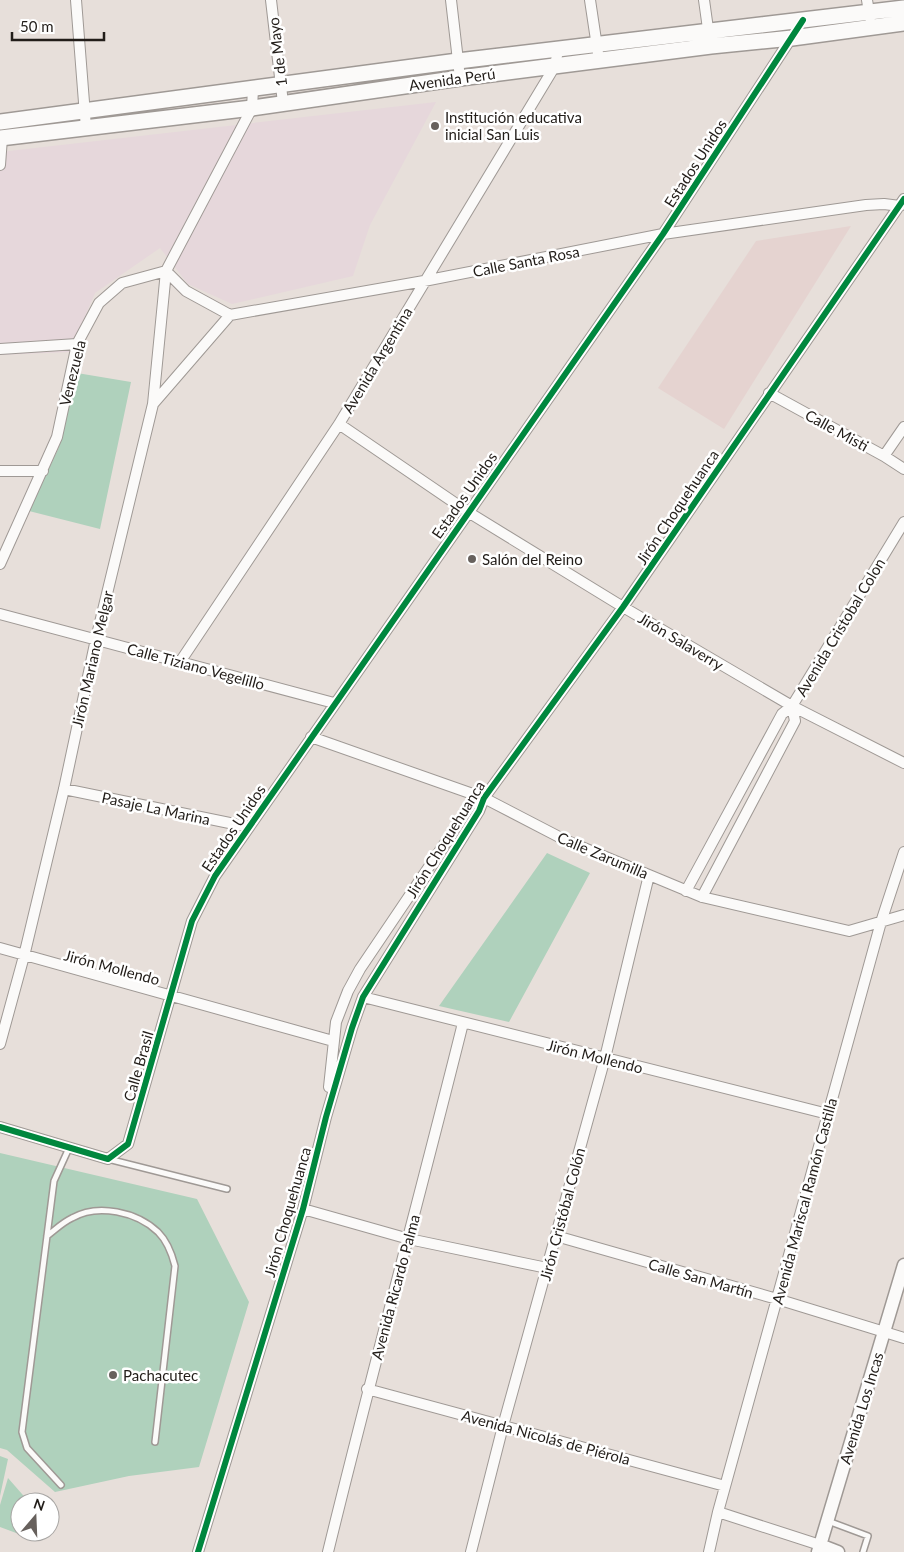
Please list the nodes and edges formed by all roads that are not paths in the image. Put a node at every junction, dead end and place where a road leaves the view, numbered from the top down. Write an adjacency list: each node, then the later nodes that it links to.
1 (76, 0): 21 (street)
2 (271, 0): 17 (street, 1 de Mayo)
3 (451, 0): 14 (street)
4 (590, 0): 13 (street)
5 (704, 0): 11 (street)
6 (904, 8): 7 (main road, Avenida Perú)
7 (869, 13): 8 (main road, Avenida Perú); 9 (main road, Avenida Perú); 10 (main road, Avenida Perú)
8 (804, 20): 10 (street, Estados Unidos); 11 (main road, Avenida Perú)
9 (904, 23)
10 (792, 38): 11 (main road, Avenida Perú); 27 (street, Estados Unidos)
11 (710, 39): 13 (main road, Avenida Perú)
12 (558, 50): 13 (main road, Avenida Perú); 14 (main road, Avenida Perú); 15 (street, Avenida Argentina)
13 (598, 53): 15 (main road, Avenida Perú)
14 (458, 61): 16 (street); 17 (main road, Avenida Perú)
15 (555, 66): 16 (main road, Avenida Perú); 29 (street, Avenida Argentina)
16 (460, 78): 19 (main road, Avenida Perú)
17 (280, 85): 18 (main road, Avenida Perú); 19 (street, 1 de Mayo)
18 (253, 89): 20 (street); 21 (main road, Avenida Perú)
19 (283, 103): 20 (main road, Avenida Perú)
20 (252, 108): 23 (main road, Avenida Perú); 28 (street)
21 (85, 110): 22 (main road, Avenida Perú); 23 (street)
22 (0, 122)
23 (86, 128): 24 (main road, Avenida Perú)
24 (1, 137): 25 (street)
25 (0, 165)
26 (902, 203): 27 (street, Calle Santa Rosa); 33 (street, Jirón Choquehuanca)
27 (662, 234): 29 (street, Calle Santa Rosa); 41 (street, Estados Unidos)
28 (166, 271): 30 (street); 31 (street, Venezuela); 34 (street, Jirón Mariano Melgar)
29 (424, 280): 30 (street, Calle Santa Rosa); 35 (street, Avenida Argentina)
30 (230, 315): 34 (street)
31 (77, 344): 32 (street); 40 (street, Venezuela)
32 (0, 349)
33 (769, 393): 37 (street, Calle Misti); 44 (street, Jirón Choquehuanca)
34 (153, 404): 46 (street, Jirón Mariano Melgar)
35 (339, 424): 41 (street, Jirón Salaverry); 47 (street, Avenida Argentina)
36 (904, 426): 37 (street)
37 (884, 456): 38 (street, Calle Misti)
38 (904, 469)
39 (0, 471): 40 (street)
40 (43, 471): 43 (street, Venezuela)
41 (468, 512): 44 (street, Jirón Salaverry); 48 (street, Estados Unidos)
42 (904, 522): 49 (street, Avenida Cristobal Colon)
43 (0, 564)
44 (623, 607): 49 (street, Jirón Salaverry); 53 (street, Jirón Choquehuanca)
45 (0, 614): 46 (street, Calle Tiziano Vegelillo)
46 (96, 639): 47 (street, Calle Tiziano Vegelillo); 52 (street, Jirón Mariano Melgar)
47 (180, 662): 48 (street, Calle Tiziano Vegelillo)
48 (334, 704): 50 (street, Estados Unidos)
49 (792, 706): 51 (street, Jirón Salaverry); 57 (street, Avenida Cristobal Colon); 58 (street)
50 (311, 737): 53 (street, Calle Zarumilla); 54 (street, Estados Unidos)
51 (904, 763)
52 (64, 789): 54 (street, Pasaje La Marina); 62 (street, Jirón Mariano Melgar)
53 (484, 798): 56 (street, Calle Zarumilla); 64 (street, Jirón Choquehuanca); 66 (street, Jirón Choquehuanca)
54 (249, 827): 63 (street, Estados Unidos)
55 (904, 852): 60 (street, Avenida Mariscal Ramón Castilla)
56 (649, 875): 57 (street, Calle Zarumilla); 68 (street, Jirón Cristóbal Colón)
57 (686, 891): 58 (street, Calle Zarumilla)
58 (702, 897): 60 (street, Calle Zarumilla)
59 (904, 915): 60 (street, Calle Zarumilla)
60 (880, 922): 69 (street, Avenida Mariscal Ramón Castilla)
61 (0, 948): 62 (street, Jirón Mollendo)
62 (24, 956): 63 (street, Jirón Mollendo); 67 (street, Jirón Mariano Melgar)
63 (171, 996): 66 (street, Jirón Mollendo); 73 (street, Calle Brasil)
64 (363, 997): 65 (street, Jirón Mollendo); 70 (street, Jirón Choquehuanca)
65 (463, 1023): 68 (street, Jirón Mollendo); 78 (street, Avenida Ricardo Palma)
66 (333, 1041): 70 (street, Jirón Choquehuanca)
67 (0, 1044)
68 (605, 1058): 69 (street, Jirón Mollendo); 77 (street, Jirón Cristóbal Colón)
69 (828, 1114): 81 (street, Avenida Mariscal Ramón Castilla)
70 (326, 1117): 75 (street, Jirón Choquehuanca)
71 (0, 1127): 72 (street)
72 (69, 1148): 73 (street); 76 (lane)
73 (108, 1159): 74 (lane)
74 (227, 1189)
75 (303, 1209): 78 (street); 92 (street, Jirón Choquehuanca)
76 (47, 1236): 86 (lane); 87 (lane)
77 (556, 1236): 80 (street, Jirón Cristóbal Colón); 81 (street, Calle San Martín)
78 (409, 1239): 80 (street); 84 (street, Avenida Ricardo Palma)
79 (904, 1265): 82 (street, Avenida Los Incas)
80 (547, 1268): 85 (street, Jirón Cristóbal Colón)
81 (777, 1299): 82 (street, Calle San Martín); 88 (street, Avenida Mariscal Ramón Castilla)
82 (884, 1332): 83 (street, Calle San Martín); 90 (street, Avenida Los Incas)
83 (904, 1338)
84 (367, 1389): 85 (street, Avenida Nicolás de Piérola); 93 (street, Avenida Ricardo Palma)
85 (503, 1426): 88 (street, Avenida Nicolás de Piérola); 94 (street, Jirón Cristóbal Colón)
86 (155, 1442)
87 (60, 1484)
88 (725, 1486): 89 (street, Avenida Mariscal Ramón Castilla)
89 (718, 1512): 91 (street); 95 (street, Avenida Mariscal Ramón Castilla)
90 (827, 1521): 91 (street, Avenida Los Incas); 97 (lane)
91 (819, 1548): 96 (street)
92 (198, 1552)
93 (328, 1552)
94 (471, 1552)
95 (709, 1552)
96 (838, 1552)
97 (863, 1552)

